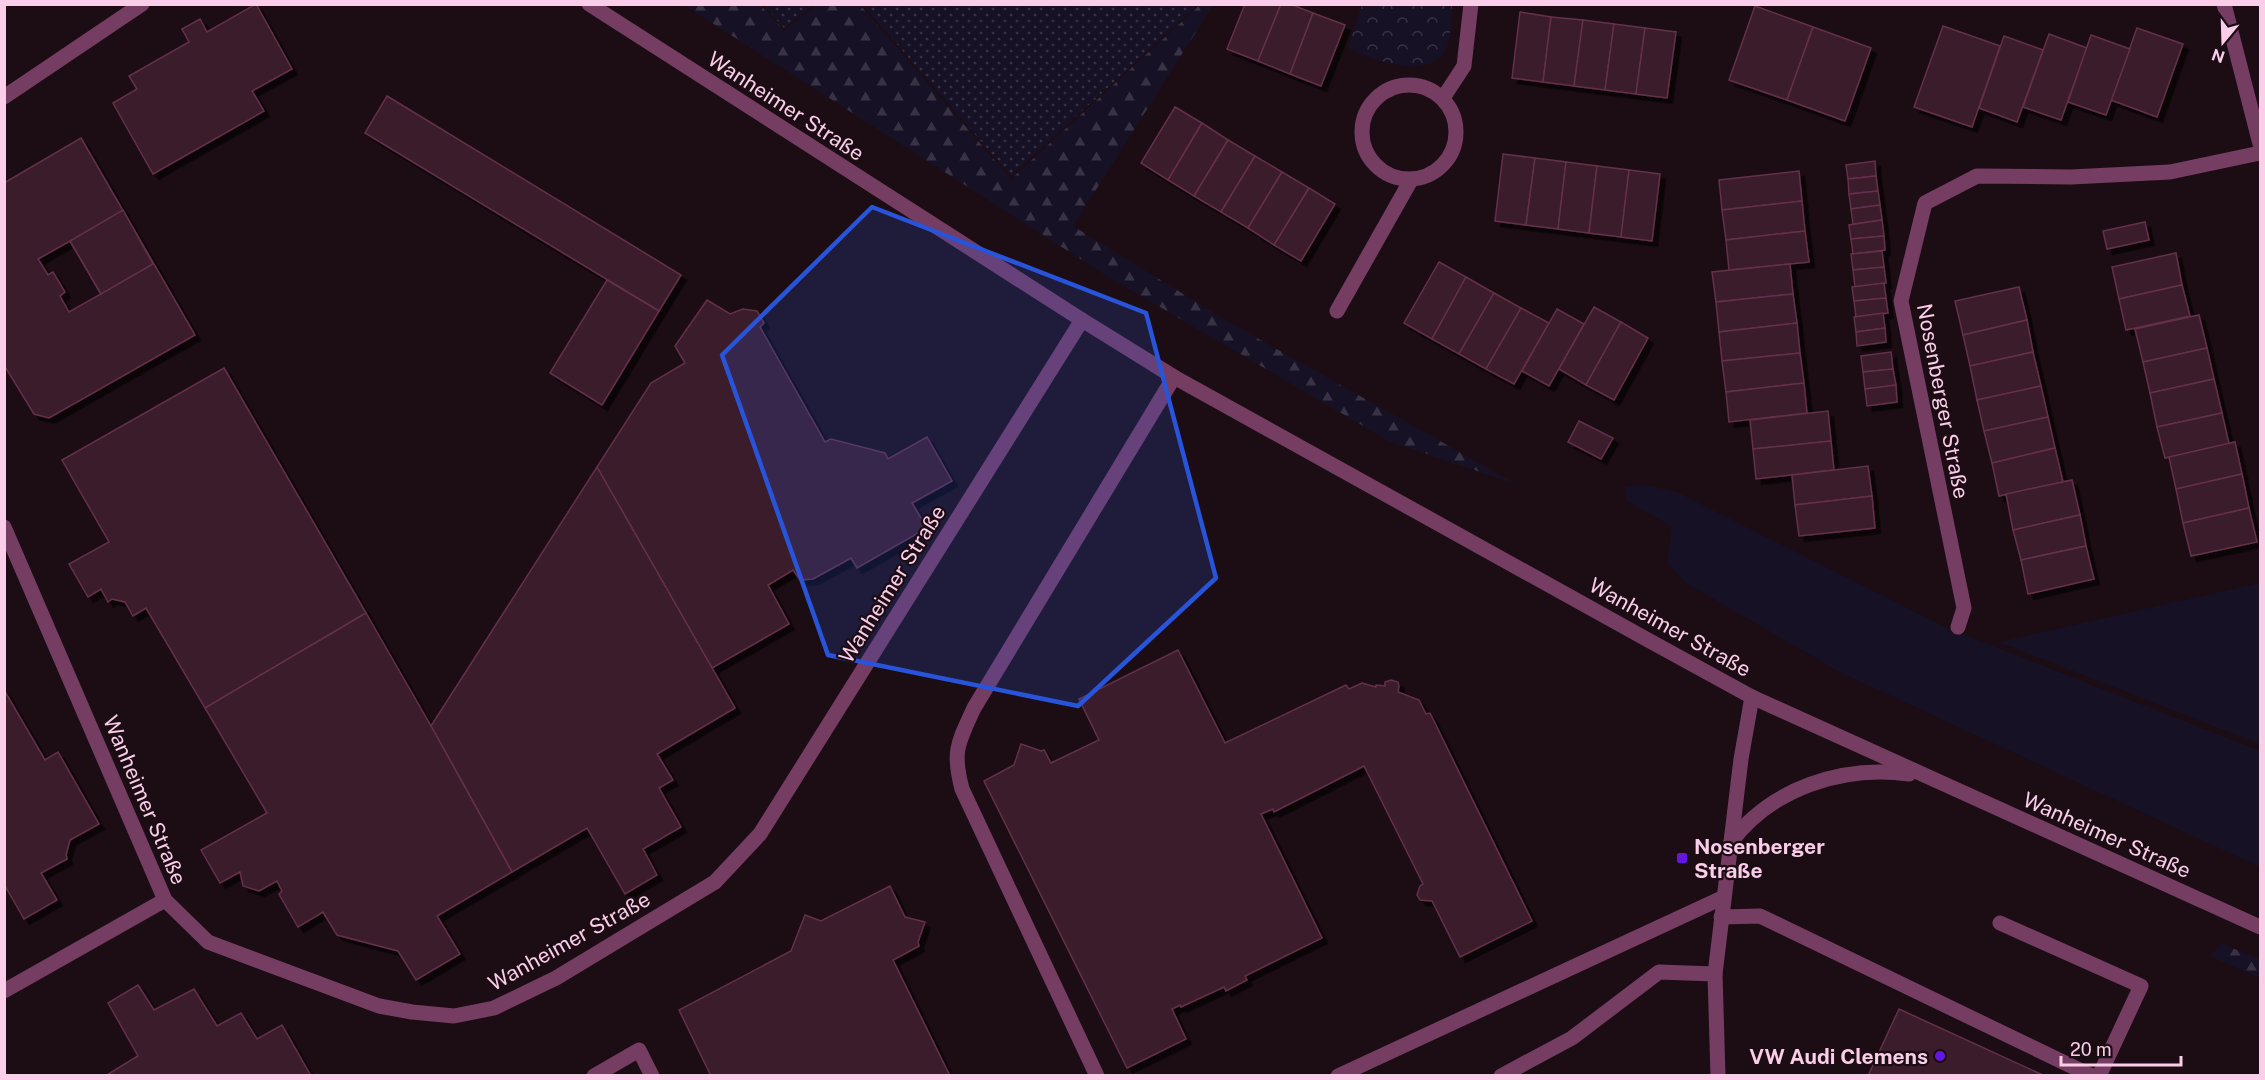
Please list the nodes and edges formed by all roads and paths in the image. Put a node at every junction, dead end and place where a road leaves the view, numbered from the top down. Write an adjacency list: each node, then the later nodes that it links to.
1 (142, 4): 5 (street)
2 (590, 4): 11 (street, Wanheimer Straße)
3 (1471, 4): 6 (street)
4 (2224, 4): 7 (street)
5 (4, 97)
6 (1443, 98): 9 (street); 9 (street)
7 (2260, 144)
8 (2260, 153): 14 (street, Nosenberger Straße)
9 (1411, 180): 10 (street)
10 (1337, 311)
11 (1082, 320): 12 (street, Wanheimer Straße); 19 (street, Wanheimer Straße)
12 (1174, 377): 15 (street, Wanheimer Straße); 28 (street)
13 (4, 526): 19 (street, Wanheimer Straße)
14 (1958, 627)
15 (1752, 697): 16 (street, Wanheimer Straße); 17 (street)
16 (1927, 776): 17 (street); 22 (street, Wanheimer Straße)
17 (1731, 842): 18 (street)
18 (1724, 897): 20 (street); 29 (street)
19 (165, 900): 24 (street)
20 (1721, 918): 23 (street); 32 (street)
21 (2000, 923): 33 (street)
22 (2260, 927)
23 (1715, 974): 25 (street); 31 (street)
24 (4, 991)
25 (1527, 1070): 30 (street)
26 (594, 1076): 27 (street)
27 (652, 1076)
28 (1097, 1076)
29 (1338, 1076)
30 (1501, 1076)
31 (1718, 1076)
32 (2092, 1076)
33 (2099, 1076)

